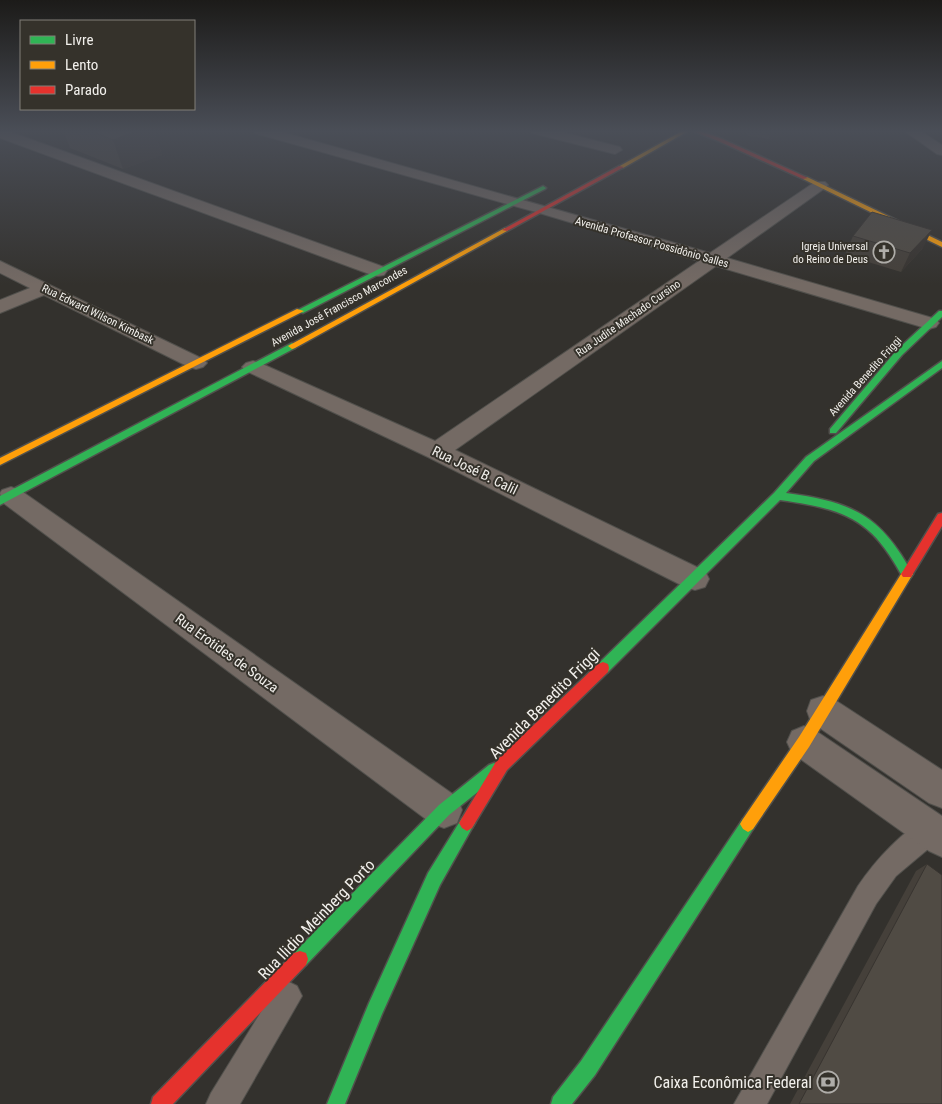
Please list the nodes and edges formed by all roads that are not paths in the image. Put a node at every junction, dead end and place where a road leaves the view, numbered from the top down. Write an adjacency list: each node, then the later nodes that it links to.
1 (133, 182): 12 (street)
2 (443, 182): 7 (street, Avenida Professor Possidônio Salles)
3 (554, 182): 7 (street, Avenida José Francisco Marcondes)
4 (593, 182): 8 (street, Avenida José Francisco Marcondes)
5 (812, 182): 6 (street)
6 (820, 185): 9 (street); 10 (street, Rua Judite Machado Cursino)
7 (516, 202): 8 (street, Avenida Professor Possidônio Salles); 12 (street, Avenida José Francisco Marcondes)
8 (542, 209): 10 (street, Avenida Professor Possidônio Salles); 18 (street, Avenida José Francisco Marcondes)
9 (942, 245)
10 (712, 259): 15 (street, Avenida Professor Possidônio Salles); 19 (street, Rua Judite Machado Cursino)
11 (0, 266): 13 (street, Rua Edward Wilson Kimbask)
12 (378, 271): 16 (street, Avenida José Francisco Marcondes)
13 (45, 288): 14 (street); 16 (street, Rua Edward Wilson Kimbask)
14 (0, 307)
15 (936, 318): 20 (street, Avenida Benedito Friggi)
16 (196, 363): 21 (street, Avenida José Francisco Marcondes)
17 (942, 364): 20 (street, Avenida Benedito Friggi)
18 (253, 367): 19 (street, Rua José B. Calil); 23 (street, Avenida José Francisco Marcondes)
19 (437, 451): 26 (street, Rua José B. Calil)
20 (810, 459): 22 (street, Avenida Benedito Friggi)
21 (0, 462)
22 (778, 496): 25 (street); 26 (street, Avenida Benedito Friggi)
23 (5, 498): 31 (street, Rua Erotides de Souza)
24 (942, 517): 25 (street)
25 (906, 574): 27 (street)
26 (694, 579): 29 (street, Avenida Benedito Friggi)
27 (823, 712): 28 (street); 30 (street)
28 (804, 742): 32 (street); 37 (street)
29 (502, 765): 31 (street, Rua Ilidio Meinberg Porto); 36 (street, Avenida Benedito Friggi)
30 (942, 791)
31 (444, 810): 33 (street, Rua Ilidio Meinberg Porto)
32 (936, 834): 38 (lane)
33 (324, 933): 34 (street, Rua Ilidio Meinberg Porto); 35 (lane)
34 (160, 1104)
35 (222, 1104)
36 (336, 1104)
37 (560, 1104)
38 (750, 1104)

